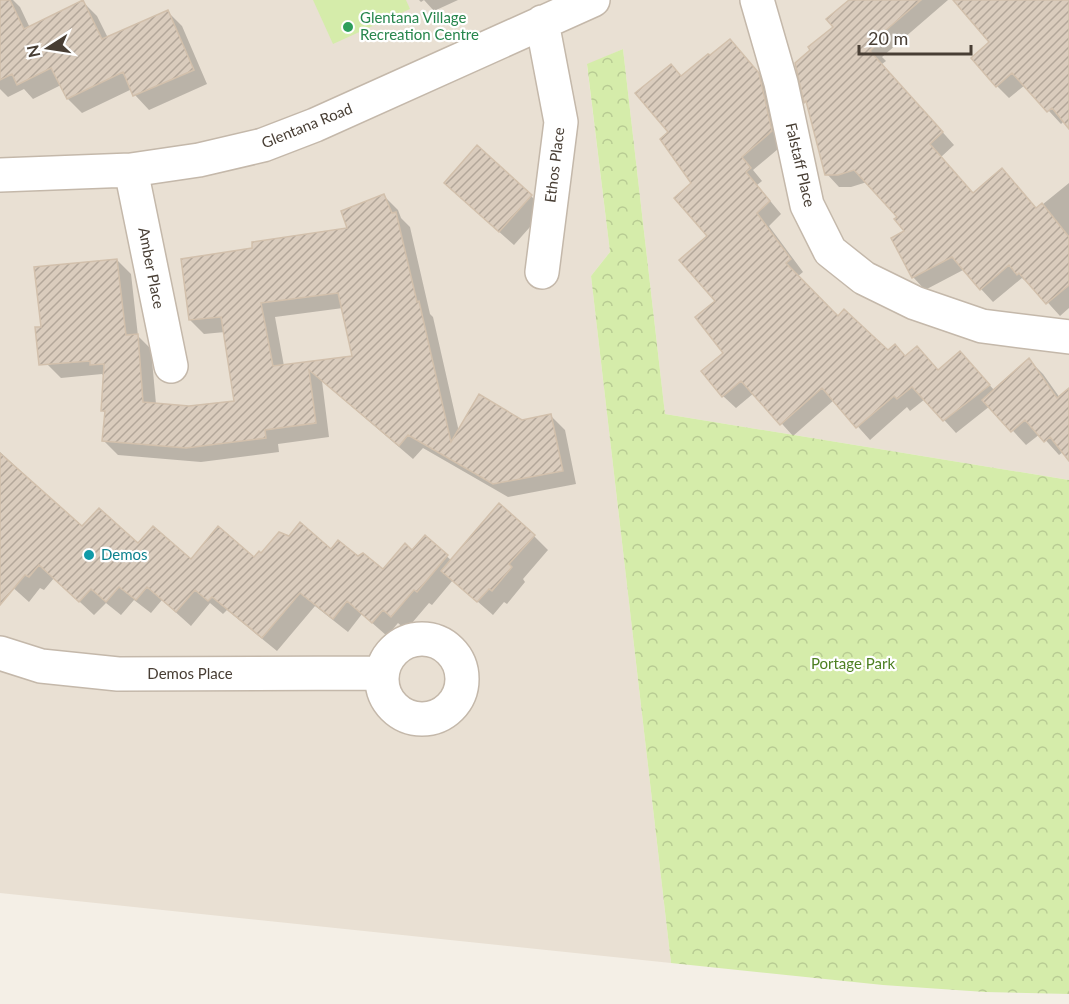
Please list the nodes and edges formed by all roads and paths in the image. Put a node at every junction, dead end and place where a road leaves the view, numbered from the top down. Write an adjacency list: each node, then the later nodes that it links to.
1 (593, 0): 3 (street, Glentana Road)
2 (757, 0): 7 (street, Falstaff Place)
3 (542, 22): 4 (street, Glentana Road); 6 (street, Ethos Place)
4 (131, 170): 5 (street, Glentana Road); 8 (street, Amber Place)
5 (0, 175)
6 (542, 272)
7 (1069, 337)
8 (171, 366)
9 (0, 652): 10 (street, Demos Place)
10 (382, 673)

